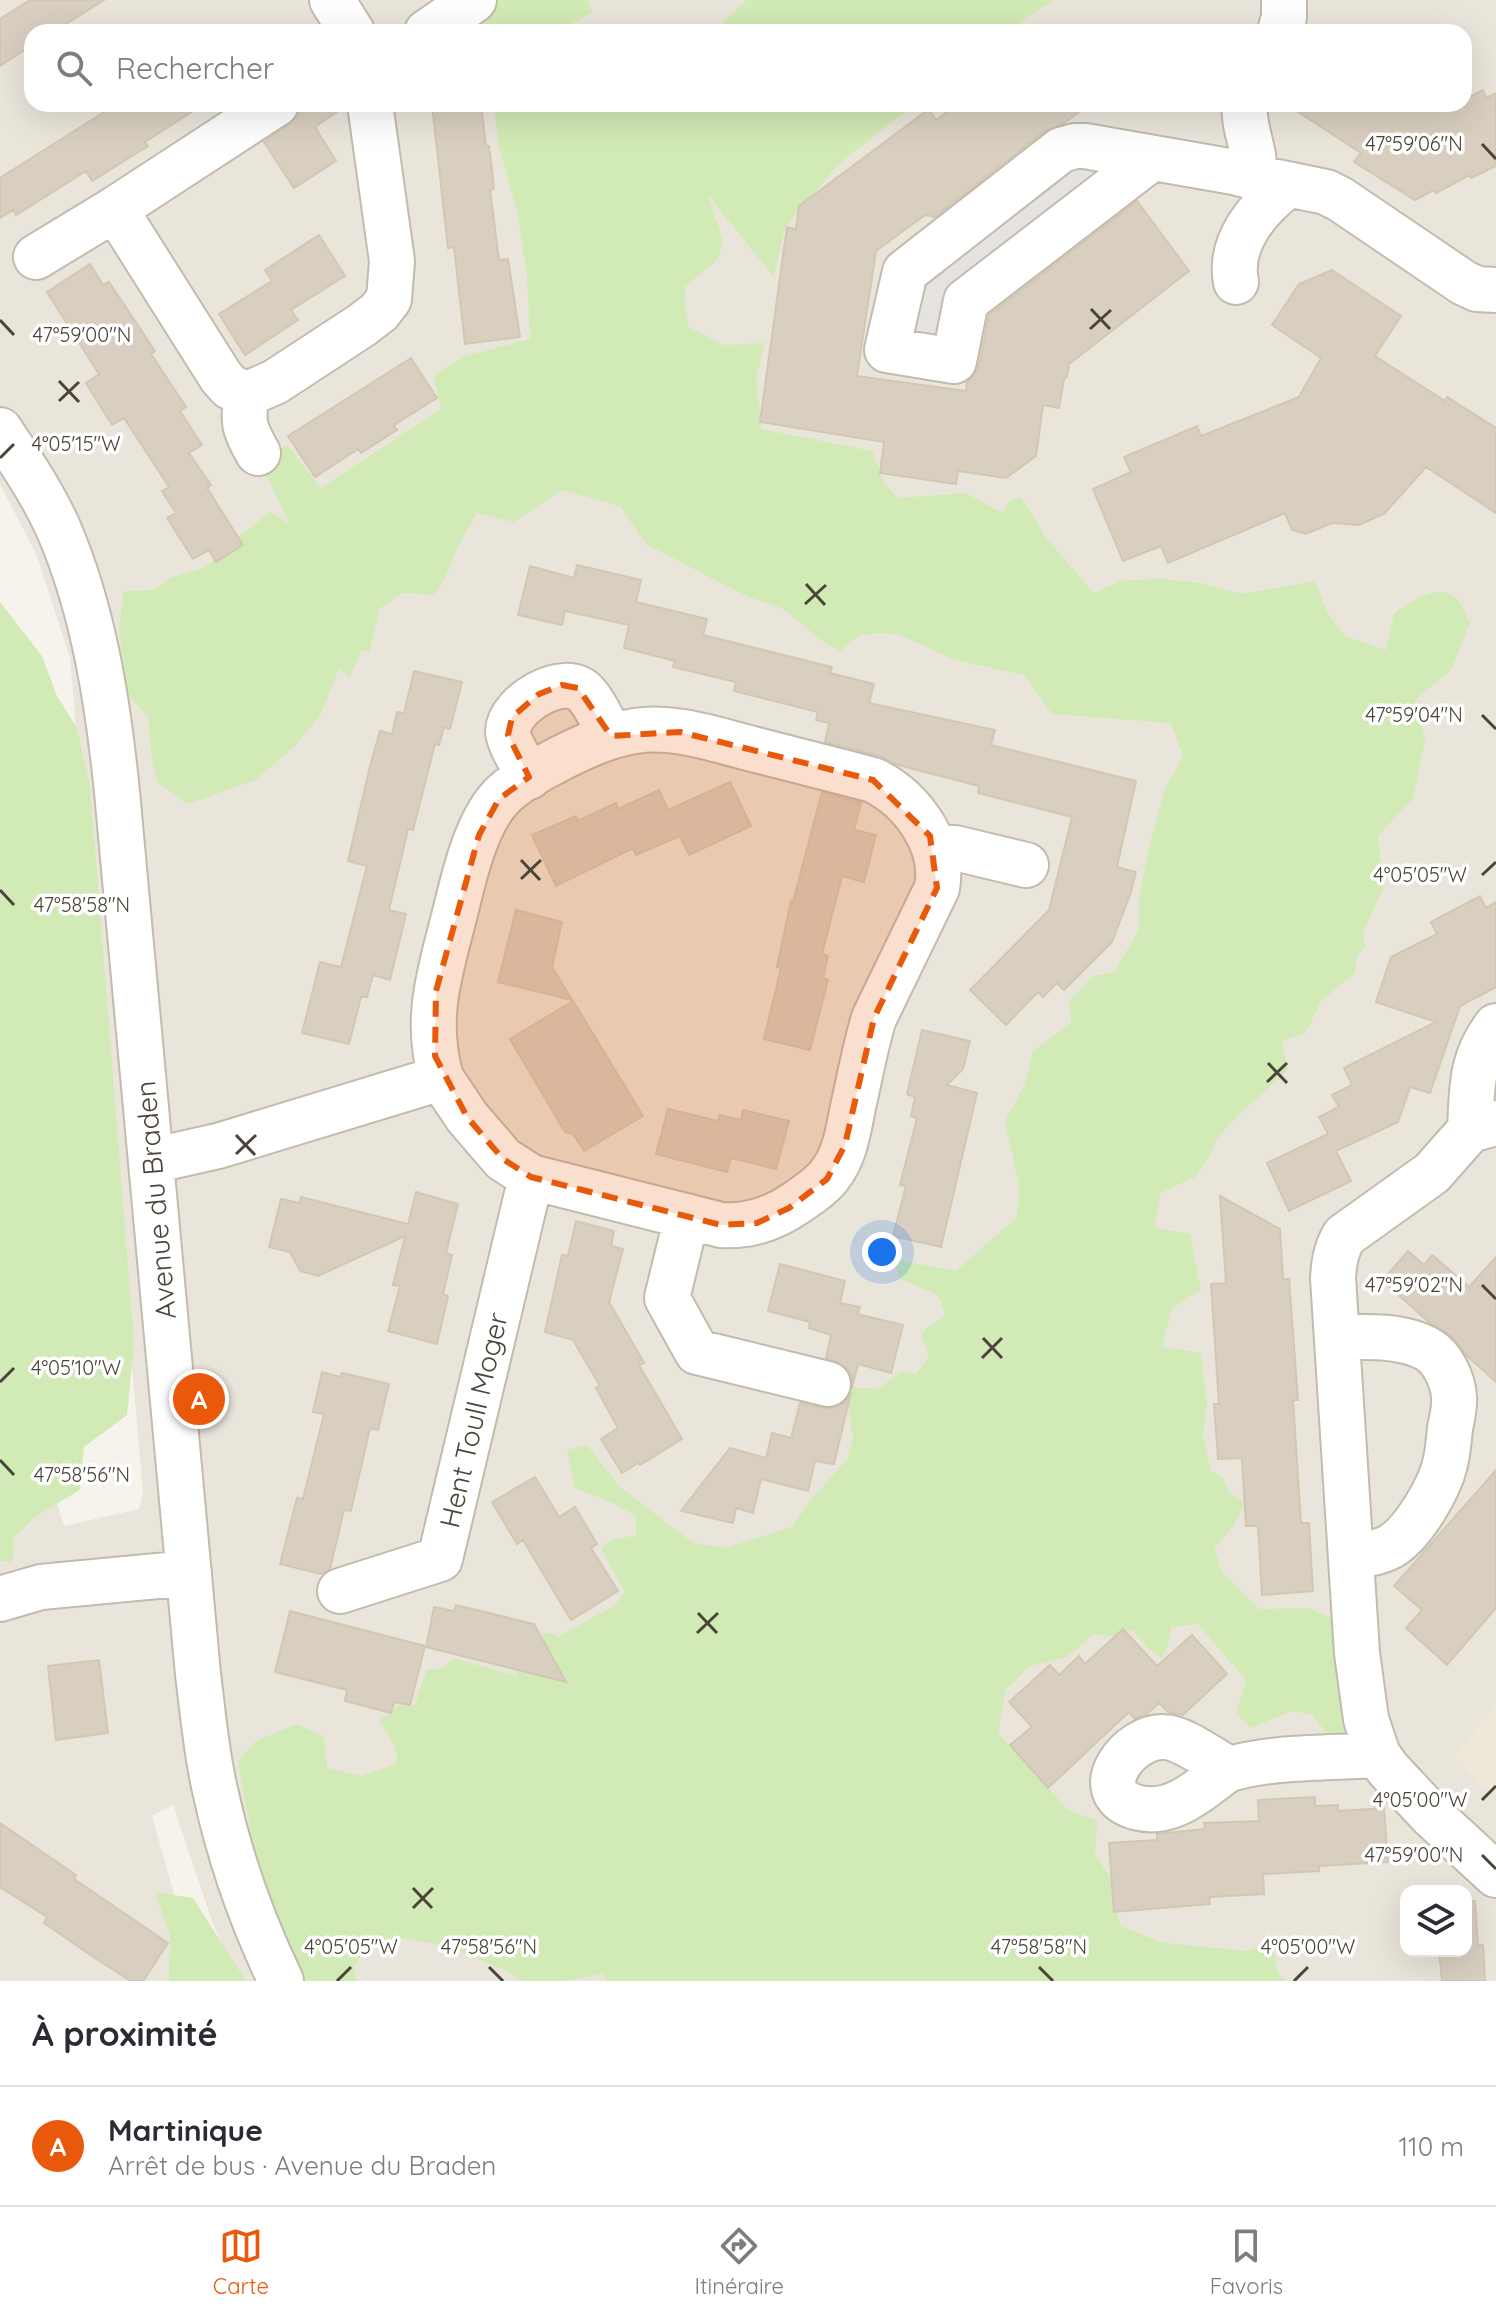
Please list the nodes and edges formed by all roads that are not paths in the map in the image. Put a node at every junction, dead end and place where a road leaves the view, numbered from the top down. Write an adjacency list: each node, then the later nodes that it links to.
1 (332, 0): 4 (street)
2 (474, 0): 5 (street)
3 (1284, 0): 6 (street)
4 (347, 24)
5 (439, 24)
6 (1282, 24)
7 (264, 112): 12 (street)
8 (371, 112): 16 (street)
9 (1245, 112): 11 (street)
10 (1152, 158): 10 (street); 11 (street)
11 (1270, 181): 14 (street); 15 (street)
12 (115, 209): 13 (street); 16 (street)
13 (36, 257)
14 (1236, 282)
15 (1496, 290)
16 (247, 394): 18 (street)
17 (0, 430): 26 (street, Avenue du Braden)
18 (258, 453)
19 (611, 736): 20 (street); 20 (street); 21 (street)
20 (529, 777): 24 (street)
21 (935, 847): 22 (street); 28 (street)
22 (1026, 865)
23 (1496, 1026): 25 (street)
24 (441, 1078): 26 (street); 27 (street)
25 (1483, 1126): 29 (street)
26 (151, 1161): 32 (street, Avenue du Braden)
27 (531, 1177): 28 (street); 33 (street, Hent Toull Moger)
28 (687, 1216): 30 (street)
29 (1338, 1338): 31 (street); 31 (street)
30 (828, 1384)
31 (1351, 1556): 35 (street)
32 (189, 1573): 34 (street); 38 (street, Avenue du Braden)
33 (340, 1591)
34 (0, 1599)
35 (1378, 1755): 36 (street); 37 (street)
36 (1229, 1769)
37 (1496, 1875)
38 (281, 1981)

